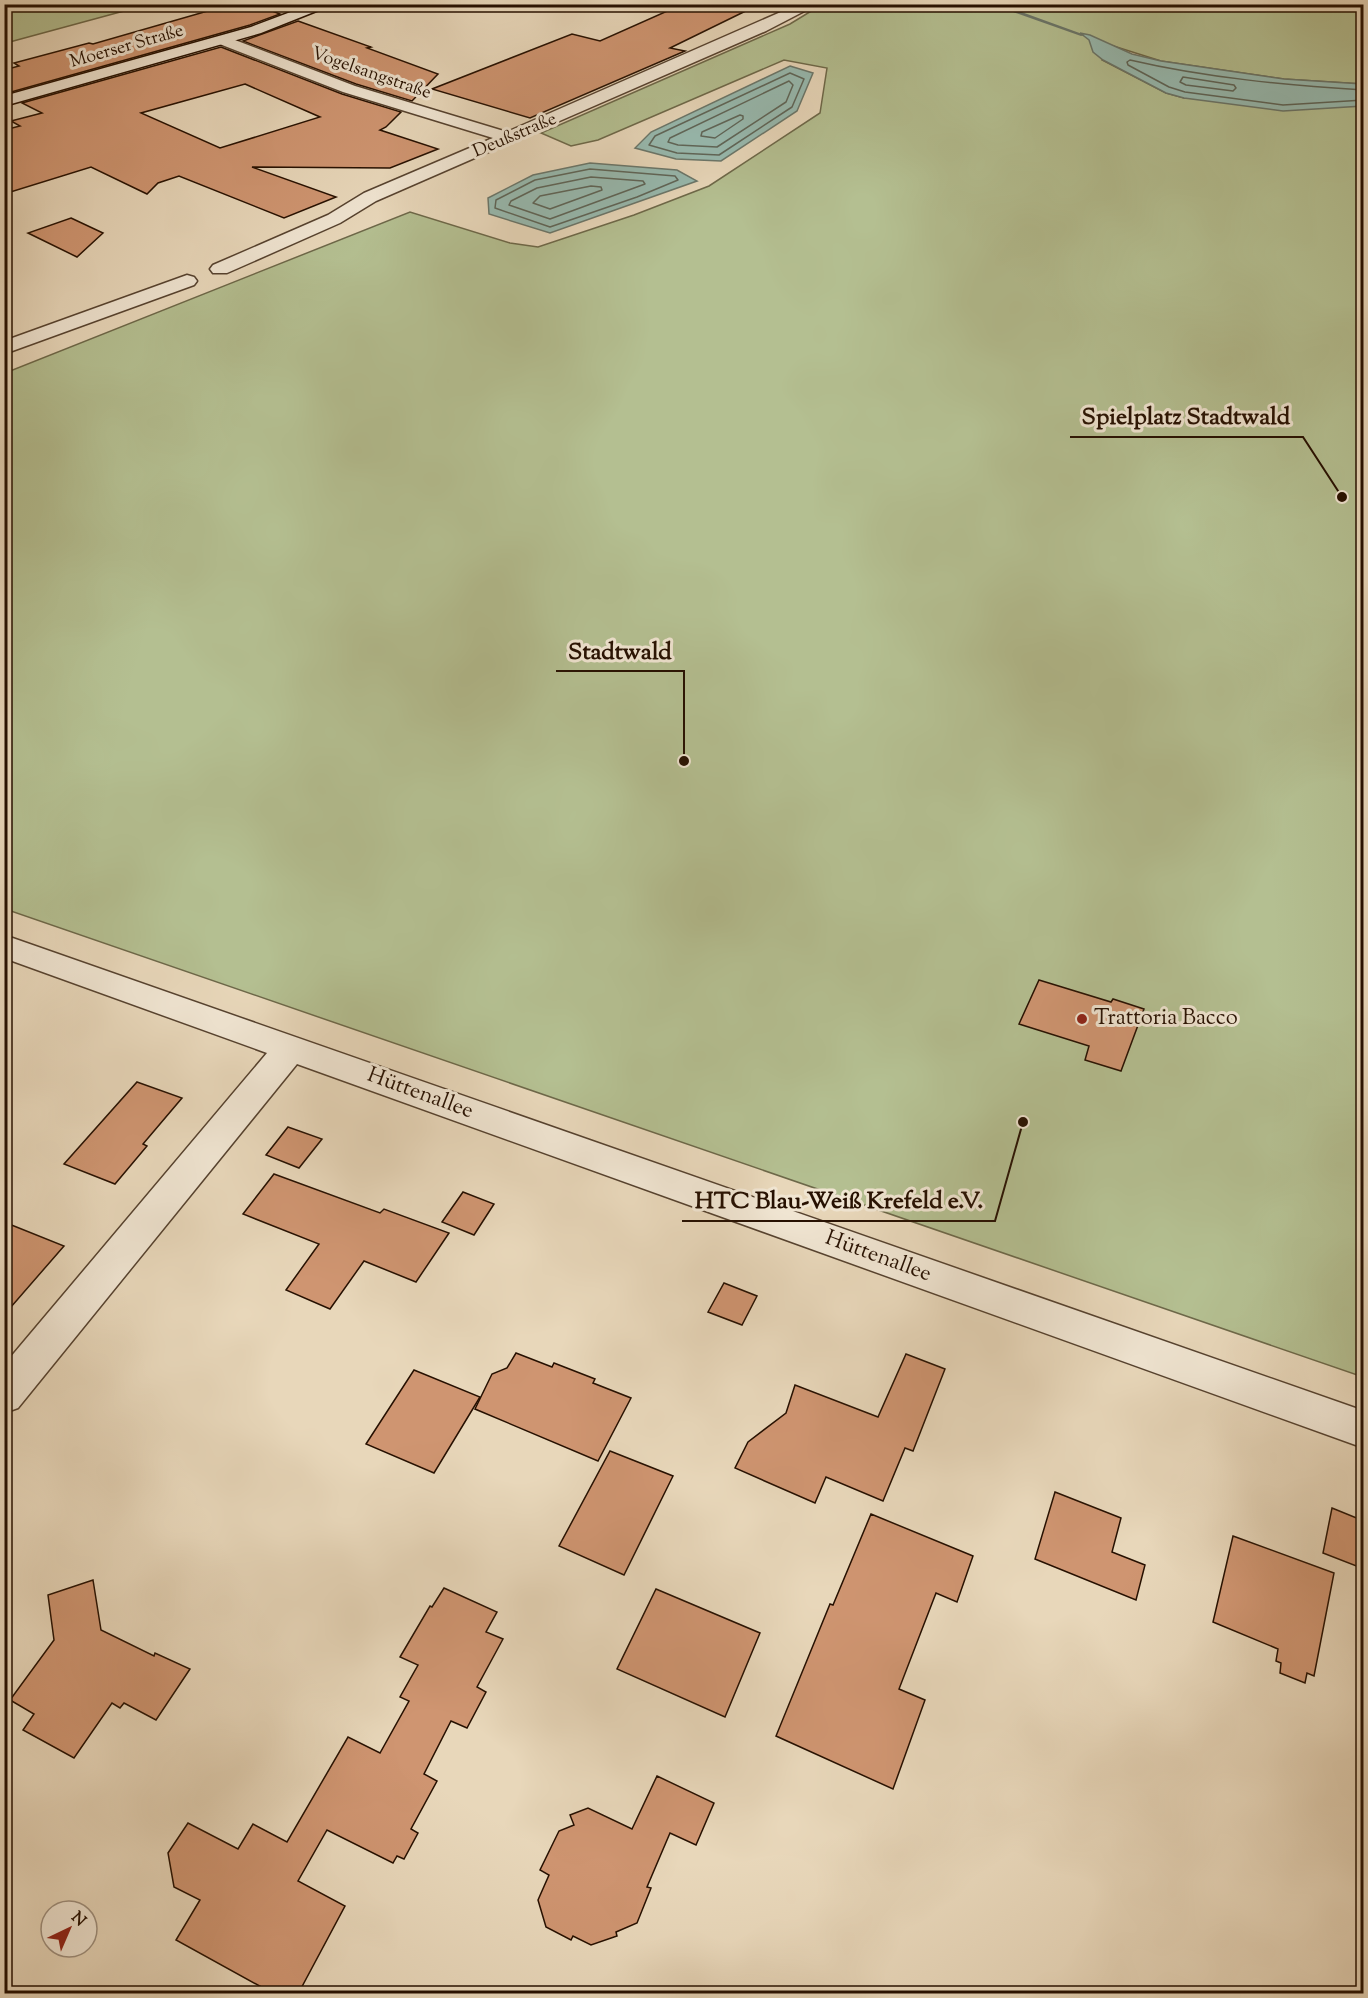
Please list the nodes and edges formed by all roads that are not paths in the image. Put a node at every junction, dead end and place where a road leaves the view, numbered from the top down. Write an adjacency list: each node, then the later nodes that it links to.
1 (327, 4): 3 (street, Moerser Straße)
2 (811, 4): 5 (street, Deußstraße)
3 (222, 40): 4 (street, Moerser Straße); 5 (street, Vogelsangstraße)
4 (4, 101)
5 (511, 138): 6 (street, Deußstraße)
6 (220, 269)
7 (188, 281): 8 (street)
8 (4, 348)
9 (4, 946): 10 (street, Hüttenallee)
10 (291, 1048): 11 (street); 12 (street, Hüttenallee)
11 (4, 1395)
12 (1364, 1430)

